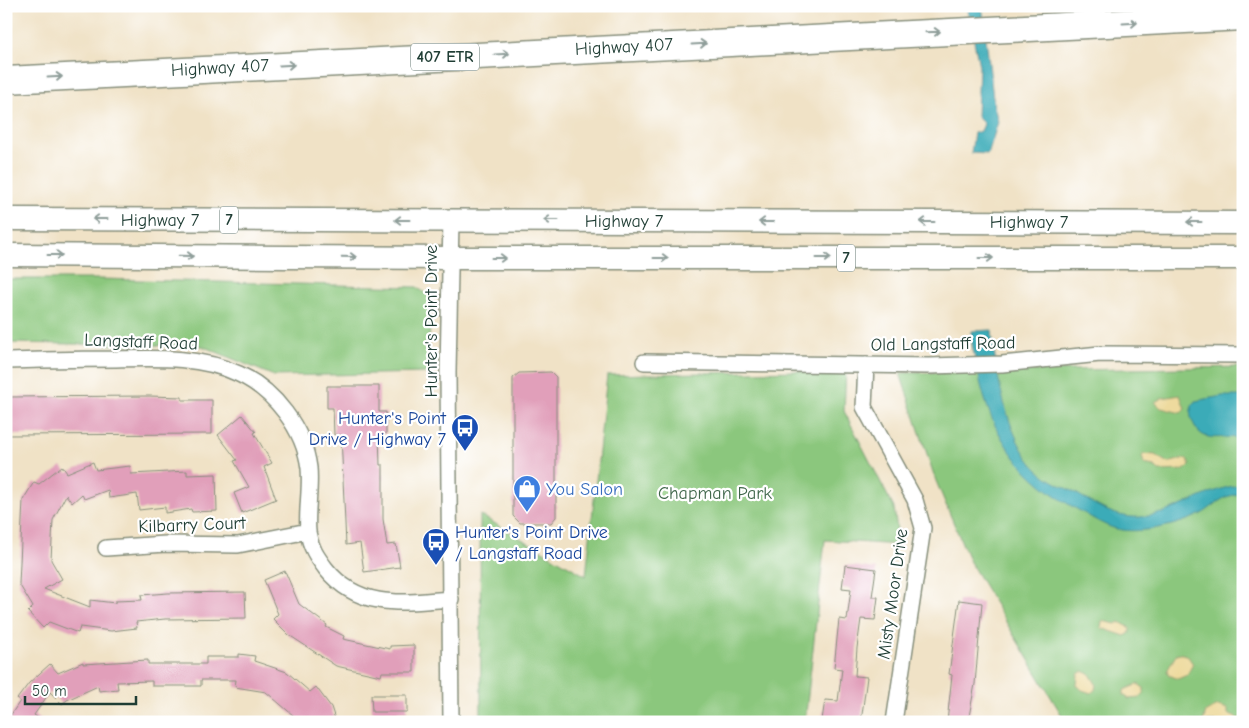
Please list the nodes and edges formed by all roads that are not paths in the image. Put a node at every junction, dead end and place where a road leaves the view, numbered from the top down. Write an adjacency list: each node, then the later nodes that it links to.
1 (1243, 17): 2 (highway, Highway 407 / 407 ETR, one-way to 1)
2 (6, 80)
3 (6, 219): 4 (main road, Highway 7 / 7, one-way to 3)
4 (451, 220): 5 (main road, Highway 7 / 7, one-way to 4); 7 (street, Hunter's Point Drive)
5 (1243, 222)
6 (6, 255): 7 (main road, Highway 7 / 7, one-way to 7)
7 (450, 258): 8 (main road, Highway 7 / 7, one-way to 8); 15 (street, Hunter's Point Drive)
8 (1243, 258)
9 (1243, 355): 12 (street, Old Langstaff Road)
10 (6, 361): 13 (street, Langstaff Road)
11 (644, 362): 12 (street, Old Langstaff Road)
12 (866, 365): 17 (street, Misty Moor Drive)
13 (308, 531): 14 (street, Kilbarry Court); 15 (street, Langstaff Road)
14 (106, 548)
15 (451, 599): 16 (street, Hunter's Point Drive)
16 (451, 722)
17 (894, 722)

